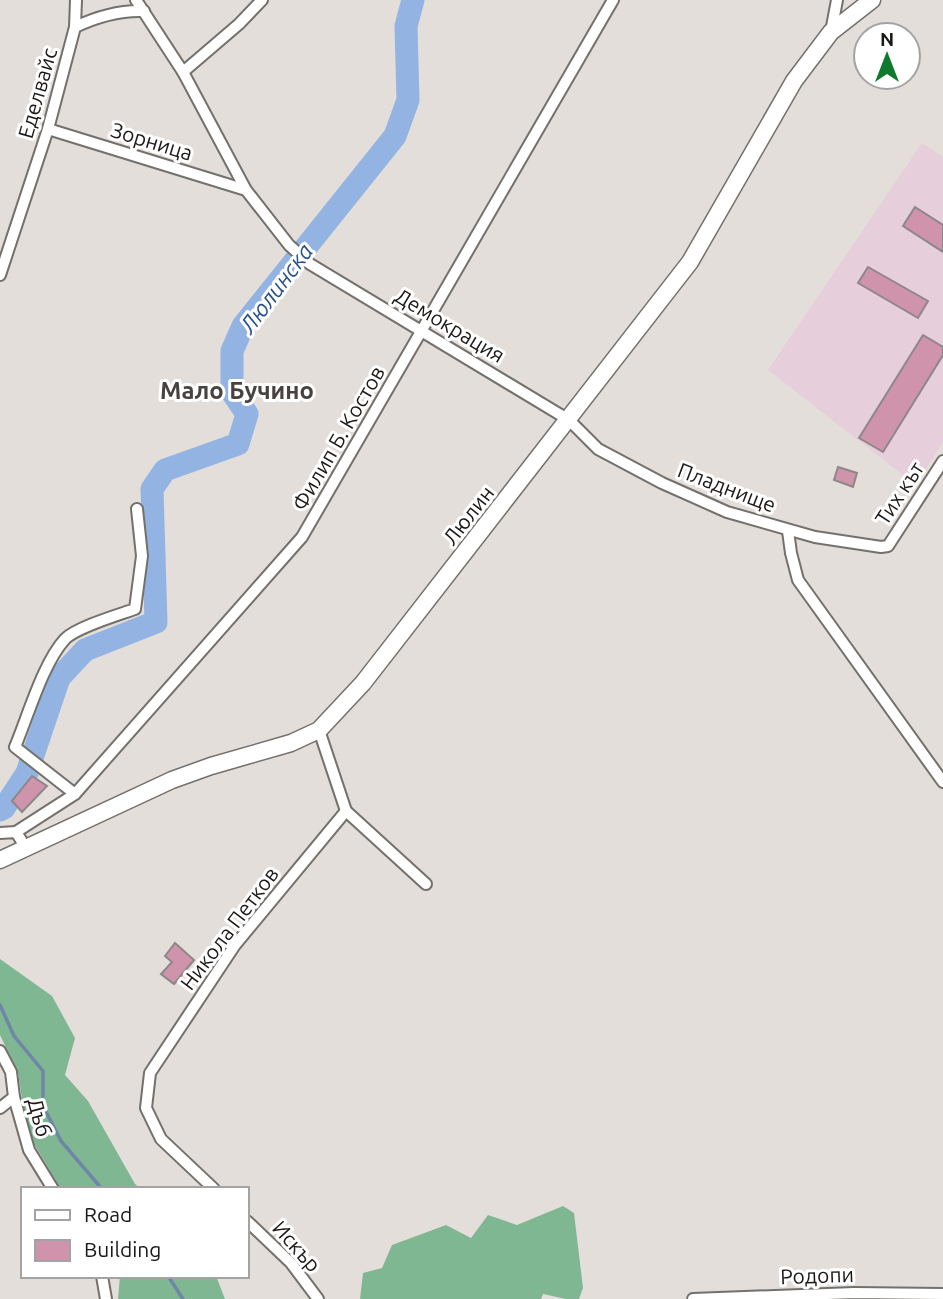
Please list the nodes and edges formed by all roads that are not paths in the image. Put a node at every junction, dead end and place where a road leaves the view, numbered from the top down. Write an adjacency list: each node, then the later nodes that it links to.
1 (76, 0): 8 (street, Еделвайс)
2 (136, 0): 7 (street, Демокрация)
3 (262, 0): 10 (street)
4 (614, 0): 14 (street, Филип Б. Костов)
5 (837, 0): 9 (street)
6 (872, 0): 9 (street, Люлин)
7 (144, 11): 8 (street); 10 (street, Демокрация)
8 (75, 27): 11 (street, Еделвайс)
9 (831, 32): 15 (street, Люлин)
10 (183, 72): 12 (street, Демокрация)
11 (48, 129): 12 (street, Зорница); 13 (street, Еделвайс)
12 (246, 190): 14 (street, Демокрация)
13 (0, 275)
14 (423, 331): 15 (street, Демокрация); 22 (street, Филип Б. Костов)
15 (569, 420): 18 (street, Пладнище); 20 (street, Люлин)
16 (943, 461): 19 (street, Тих кът)
17 (136, 509): 22 (street)
18 (788, 531): 19 (street, Пладнище); 21 (street)
19 (888, 546)
20 (319, 730): 23 (street); 26 (street, Люлин)
21 (943, 782)
22 (75, 794): 24 (street, Филип Б. Костов)
23 (346, 811): 28 (street); 33 (street, Никола Петков)
24 (16, 832): 25 (street); 26 (street)
25 (0, 833)
26 (26, 848): 27 (street, Люлин)
27 (0, 860)
28 (426, 884)
29 (0, 1051): 30 (street, Дъб)
30 (14, 1097): 31 (street); 32 (street, Дъб)
31 (0, 1108)
32 (52, 1187)
33 (212, 1187)
34 (248, 1222): 39 (street, Искър)
35 (102, 1278): 38 (street)
36 (943, 1294): 37 (street, Родопи)
37 (857, 1296): 40 (street, Родопи)
38 (106, 1299)
39 (318, 1299)
40 (693, 1299)

